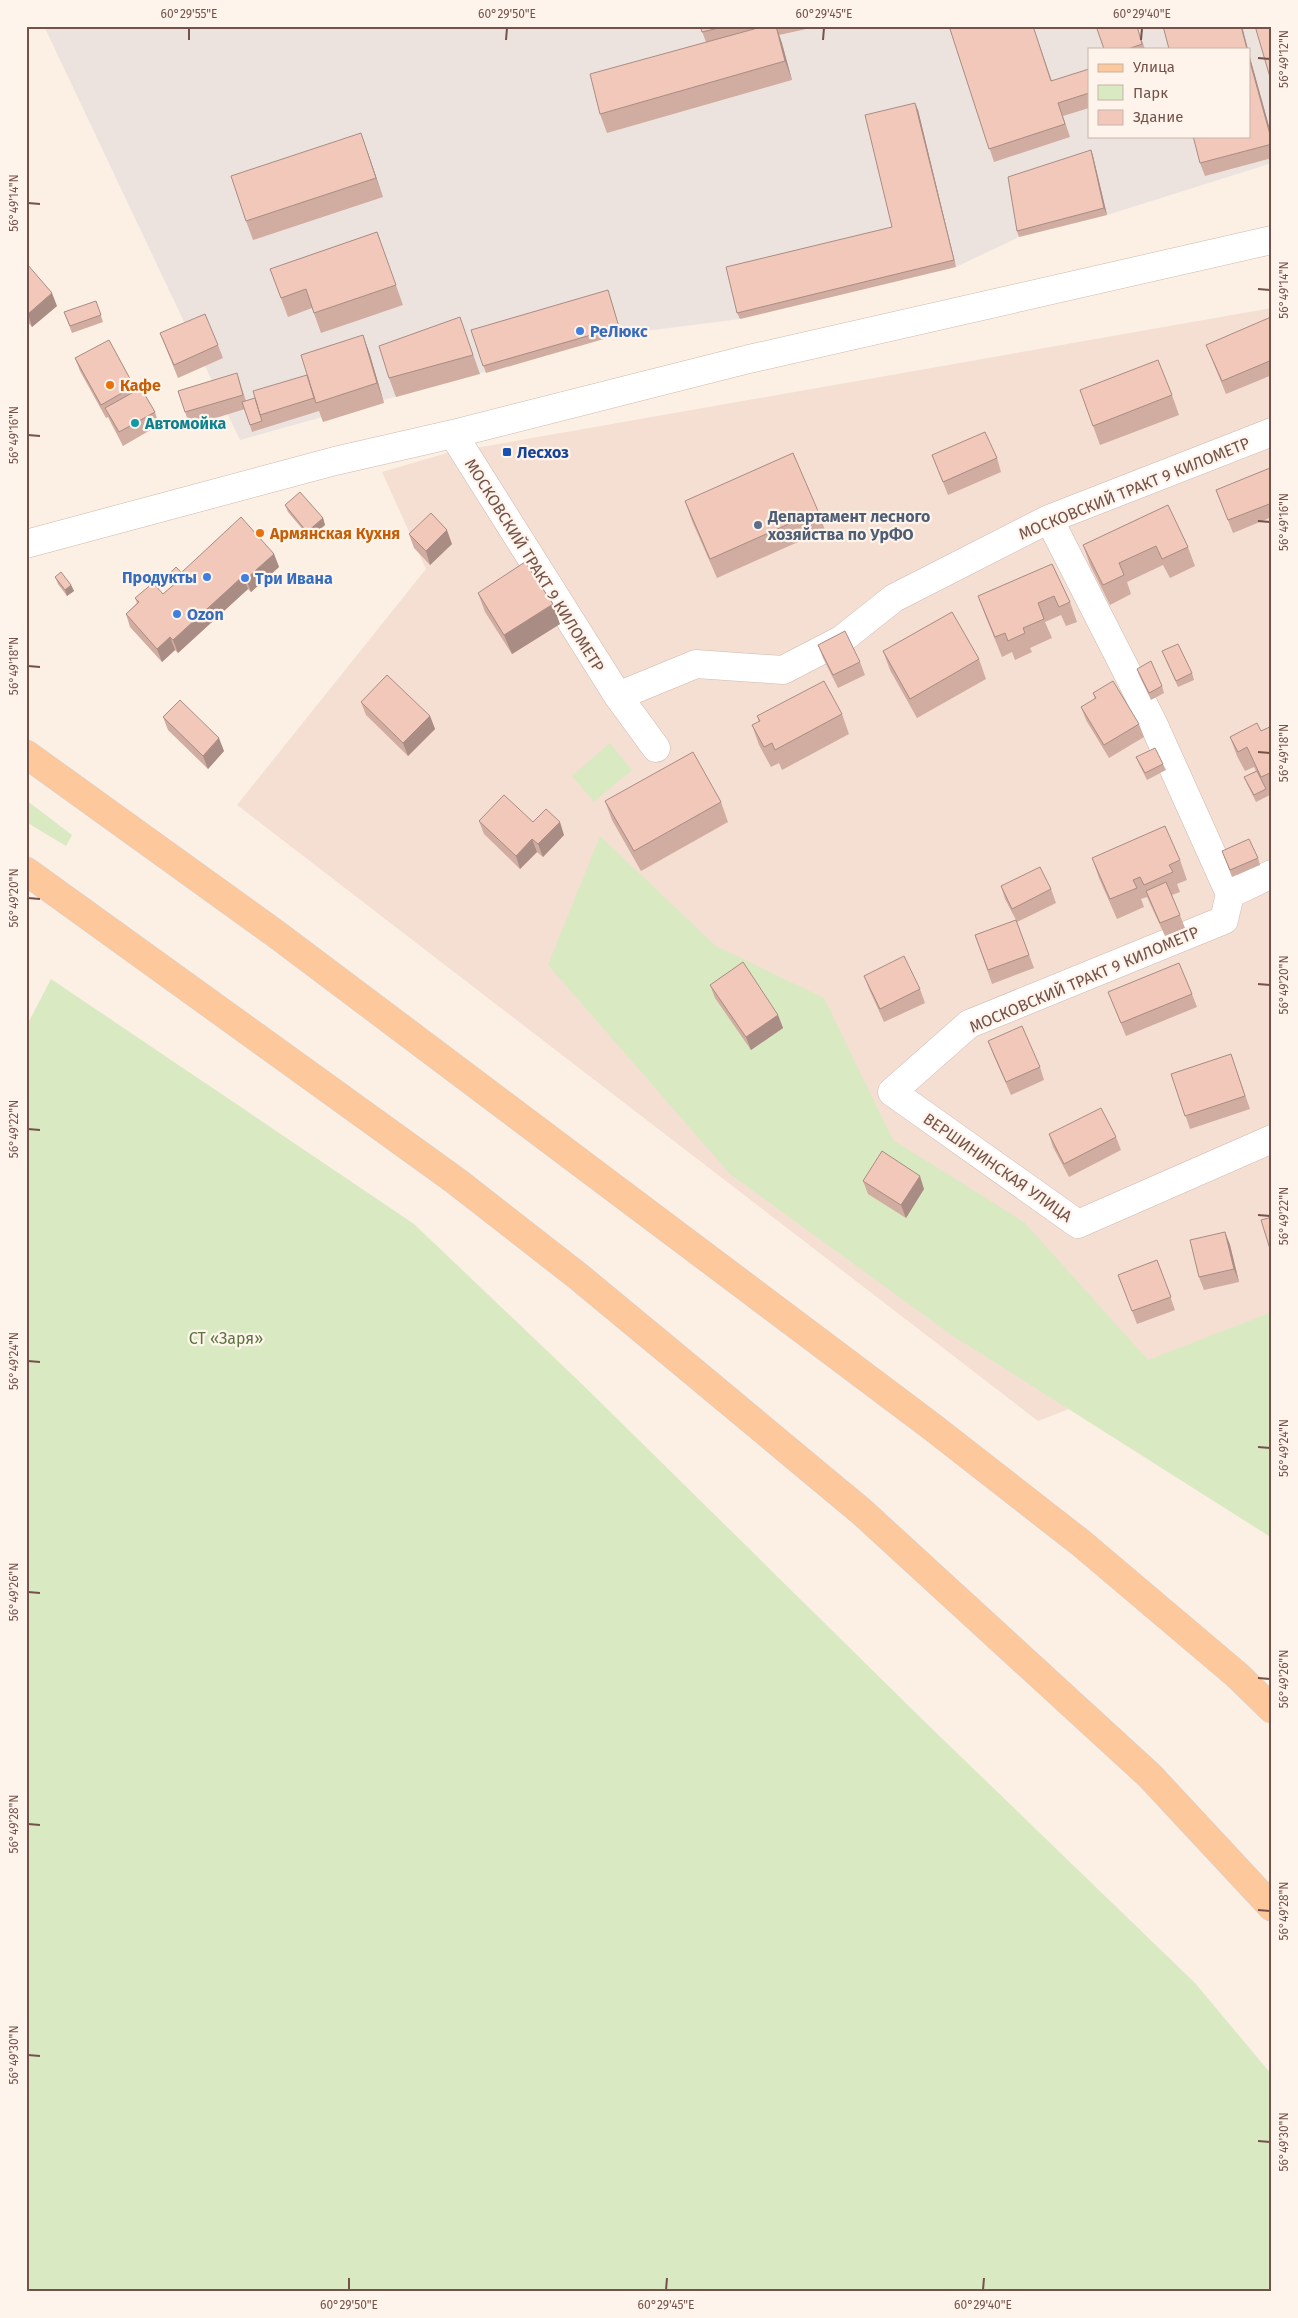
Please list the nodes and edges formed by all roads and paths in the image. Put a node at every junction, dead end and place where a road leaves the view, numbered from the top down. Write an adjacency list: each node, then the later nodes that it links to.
1 (1272, 240): 3 (street)
2 (1272, 432): 4 (street, МОСКОВСКИЙ ТРАКТ 9 КИЛОМЕТР)
3 (453, 434): 5 (street); 6 (street, МОСКОВСКИЙ ТРАКТ 9 КИЛОМЕТР)
4 (1049, 519): 6 (street, МОСКОВСКИЙ ТРАКТ 9 КИЛОМЕТР); 11 (street)
5 (26, 544)
6 (618, 696): 7 (street, МОСКОВСКИЙ ТРАКТ 9 КИЛОМЕТР)
7 (656, 748)
8 (26, 754): 14 (main road)
9 (26, 871): 17 (main road)
10 (1272, 874): 11 (street)
11 (1230, 894): 12 (street, МОСКОВСКИЙ ТРАКТ 9 КИЛОМЕТР)
12 (892, 1092): 13 (street, ВЕРШИНИНСКАЯ УЛИЦА)
13 (1272, 1139)
14 (1237, 1675): 15 (street); 16 (main road)
15 (1272, 1700)
16 (1272, 1709)
17 (1272, 1907)

